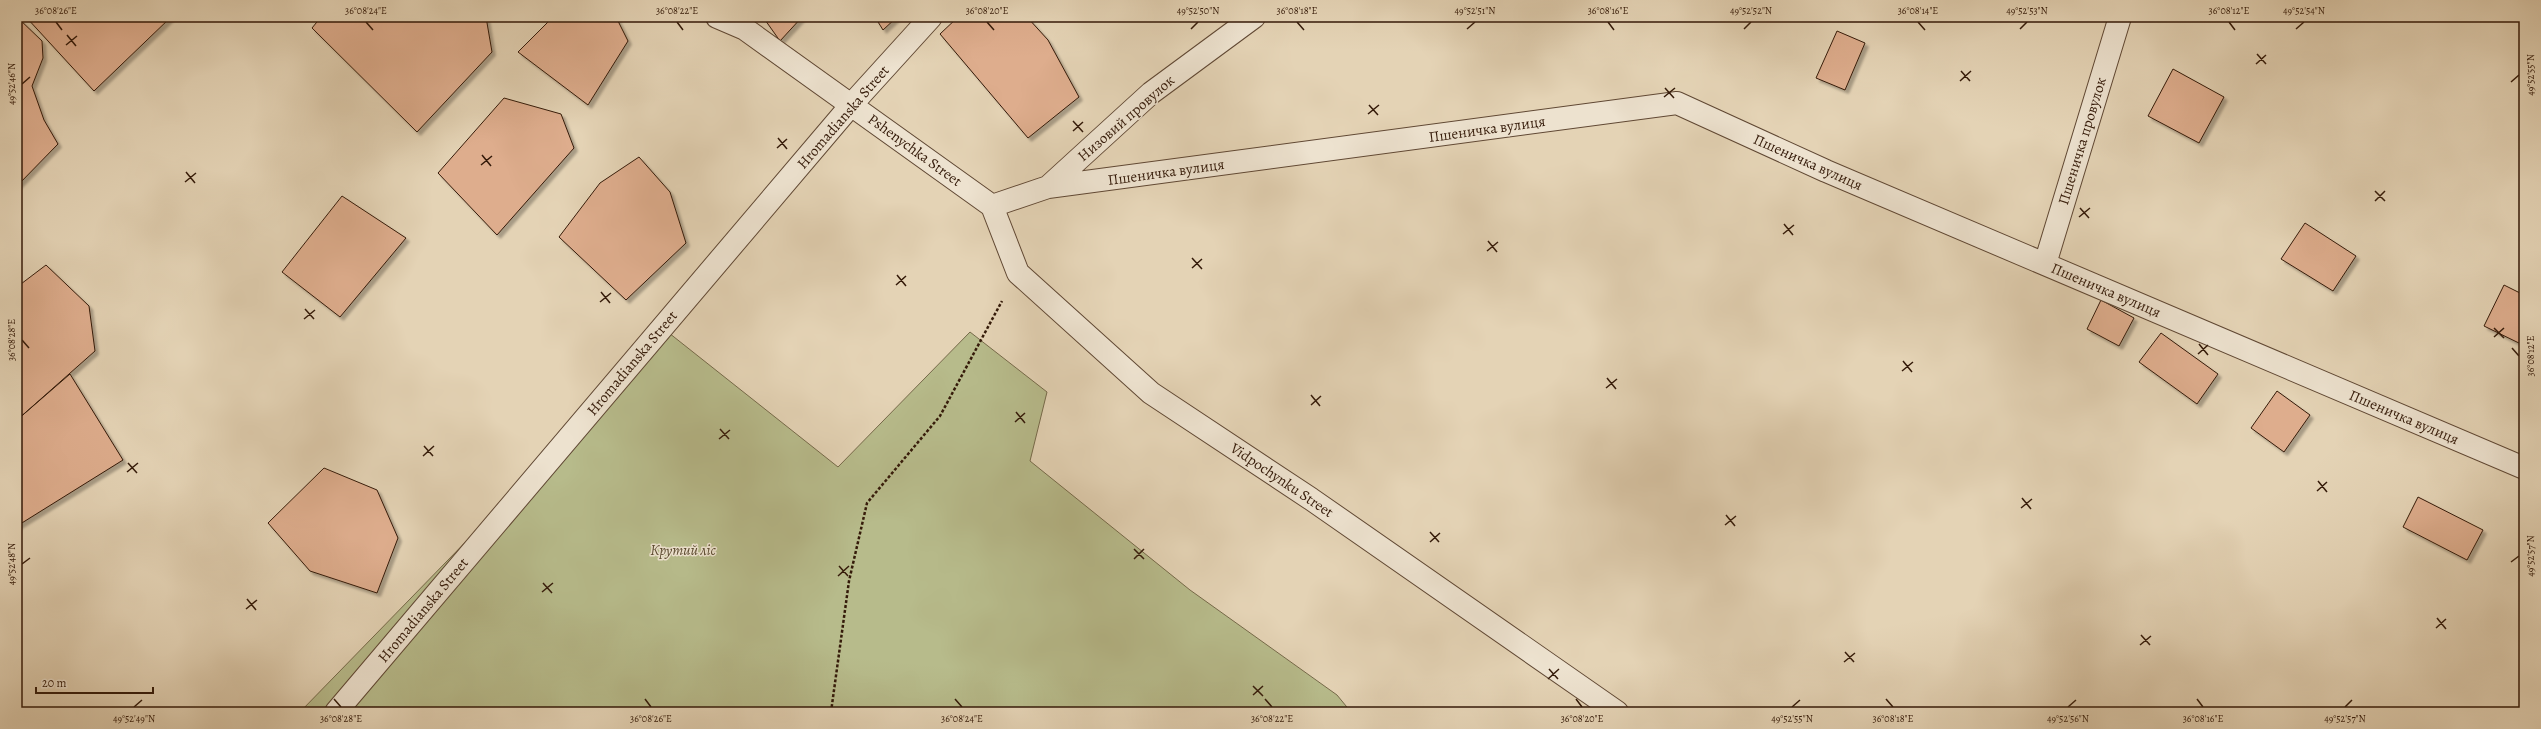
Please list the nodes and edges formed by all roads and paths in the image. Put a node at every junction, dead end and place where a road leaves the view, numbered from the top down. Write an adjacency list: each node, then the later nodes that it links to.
1 (717, 17): 5 (street, Pshenychka Street)
2 (932, 17): 5 (street, Hromadianska Street)
3 (1254, 17): 6 (street, Низовий провулок)
4 (2120, 17): 8 (street, Пшеничка провулок)
5 (852, 104): 7 (street, Pshenychka Street); 11 (street, Hromadianska Street)
6 (1048, 187): 7 (street, Низовий провулок); 8 (street, Пшеничка вулиця)
7 (992, 206): 9 (street, Vidpochynku Street)
8 (2044, 264): 10 (street, Пшеничка вулиця)
9 (1018, 272): 12 (path); 13 (street, Vidpochynku Street)
10 (2524, 468)
11 (336, 712)
12 (831, 712)
13 (1617, 712)

